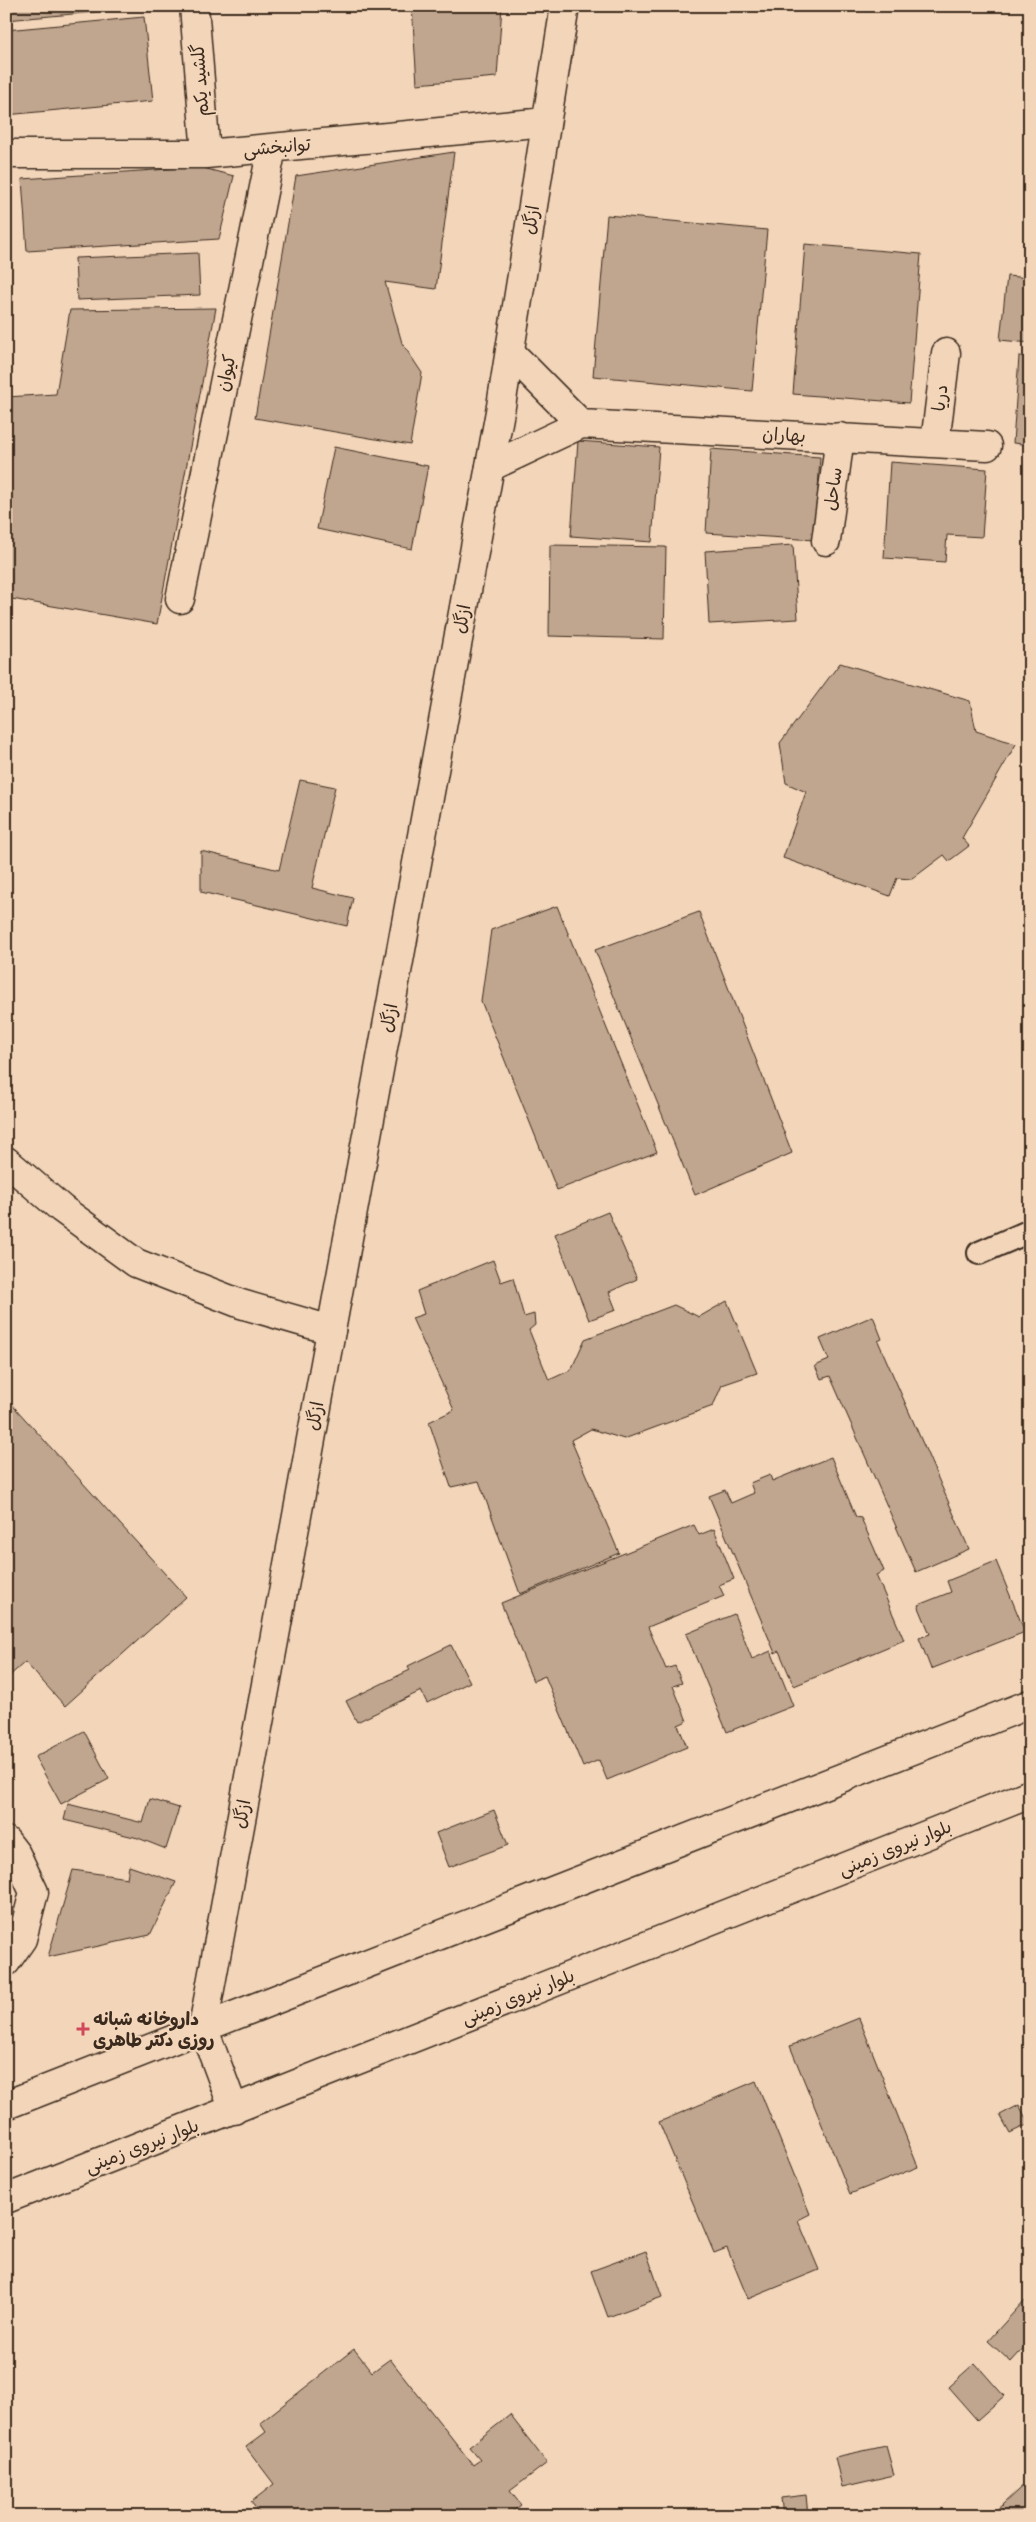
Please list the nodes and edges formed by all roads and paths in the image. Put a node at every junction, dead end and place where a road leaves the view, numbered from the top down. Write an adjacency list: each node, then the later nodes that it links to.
1 (194, 6): 6 (main road, گلشيد يكم)
2 (565, 6): 3 (main road, ازگل)
3 (546, 122): 4 (main road, توانبخشی); 7 (main road, ازگل)
4 (272, 148): 6 (main road, توانبخشی); 15 (main road, کیوان)
5 (6, 154): 6 (main road, توانبخشی)
6 (206, 154)
7 (510, 352): 9 (main road); 13 (main road, ازگل)
8 (946, 353): 11 (main road, دریا)
9 (581, 424): 10 (main road, بهاران); 13 (main road)
10 (840, 438): 11 (main road, بهاران); 14 (main road, ساحل)
11 (935, 443): 12 (main road, بهاران)
12 (987, 446)
13 (490, 467): 19 (main road, ازگل)
14 (826, 541)
15 (180, 599)
16 (6, 1161): 19 (main road)
17 (1030, 1231): 18 (lane)
18 (979, 1253)
19 (331, 1330): 24 (main road, ازگل)
20 (1030, 1704): 24 (main road)
21 (1030, 1794): 26 (main road, بلوار نیروی زمینی)
22 (6, 1841): 23 (main road)
23 (6, 1962)
24 (203, 2027): 25 (main road); 26 (main road)
25 (6, 2105)
26 (234, 2110): 27 (main road, بلوار نیروی زمینی)
27 (6, 2198)

